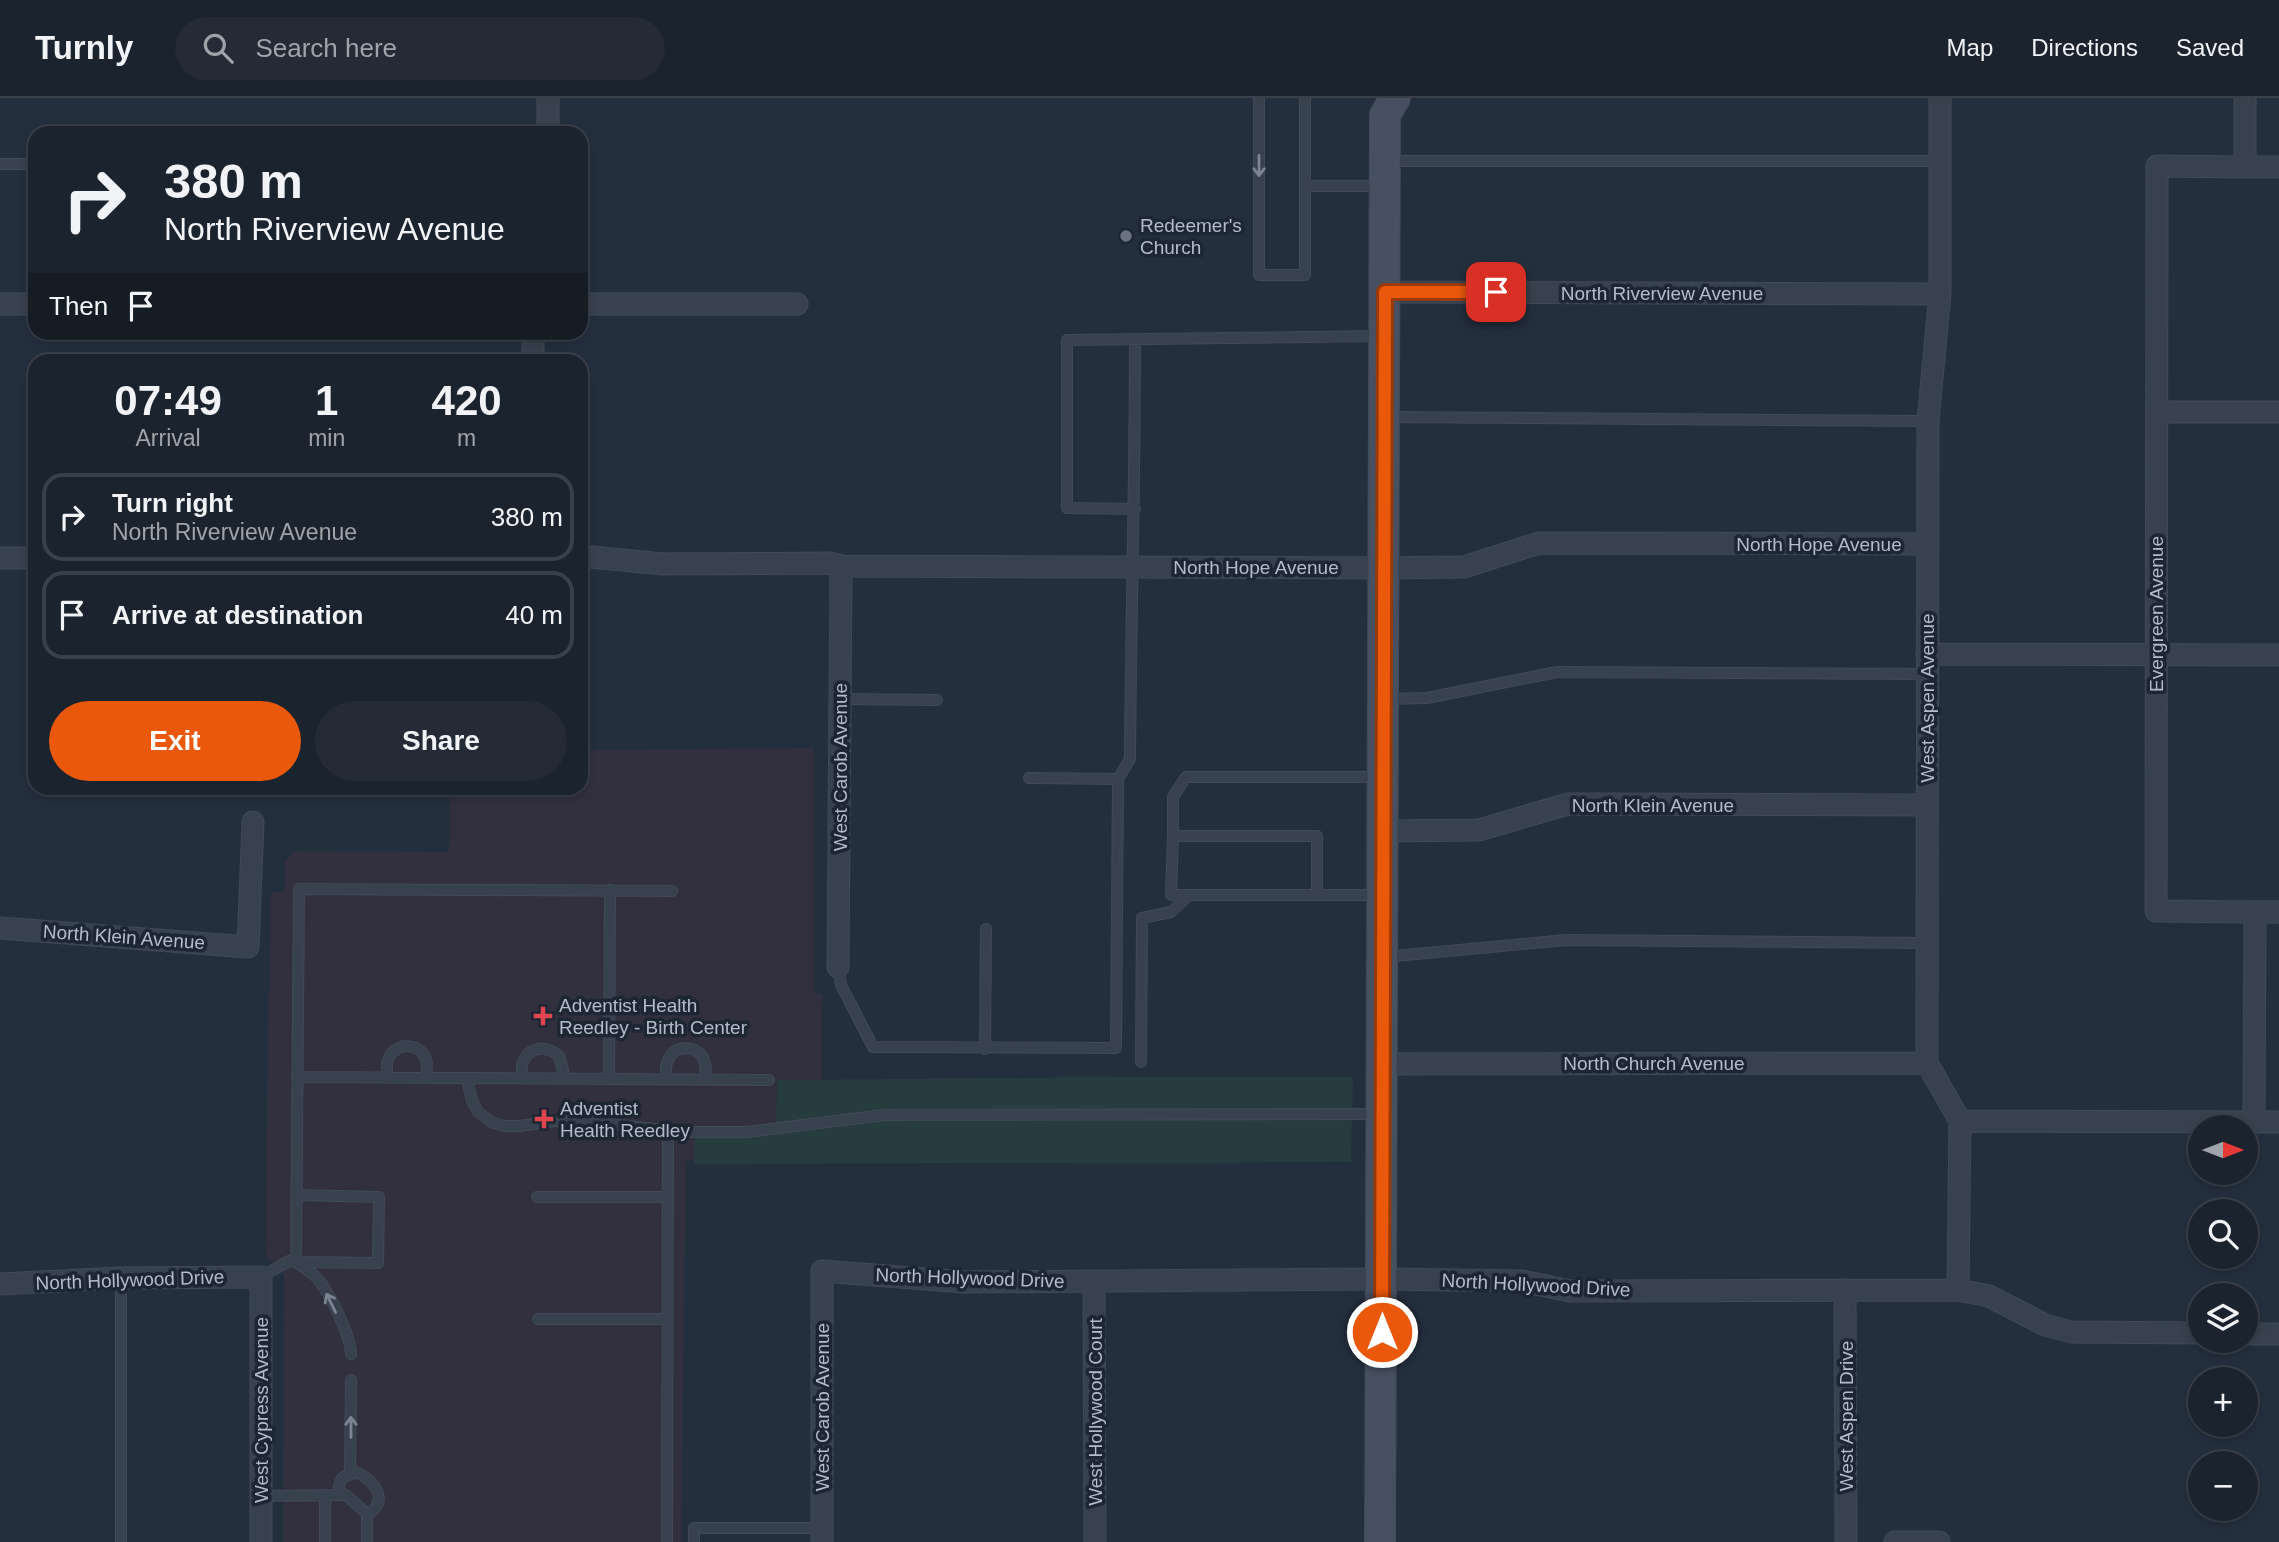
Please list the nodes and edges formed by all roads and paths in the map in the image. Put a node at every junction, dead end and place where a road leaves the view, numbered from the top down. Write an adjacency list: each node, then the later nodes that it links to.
1 (548, 98): 7 (street)
2 (1259, 98): 14 (lane, one-way to 14)
3 (1305, 98): 14 (lane)
4 (1940, 98): 8 (street, West Aspen Avenue)
5 (2245, 98): 11 (street)
6 (1385, 104): 13 (street)
7 (548, 126)
8 (1940, 161): 13 (lane); 16 (street, West Aspen Avenue)
9 (0, 164): 10 (lane)
10 (28, 164)
11 (2245, 167): 12 (street); 23 (street, Evergreen Avenue)
12 (2279, 167)
13 (1386, 173): 14 (lane); 15 (street)
14 (1305, 186)
15 (1385, 292): 16 (street, North Riverview Avenue); 21 (street)
16 (1940, 294): 26 (street, West Aspen Avenue)
17 (0, 304): 18 (street)
18 (28, 304)
19 (588, 304): 20 (street)
20 (797, 304)
21 (1384, 336): 22 (lane); 25 (street)
22 (1135, 340): 27 (lane); 27 (lane)
23 (2157, 412): 24 (street); 35 (street, Evergreen Avenue)
24 (2279, 412)
25 (1384, 418): 26 (lane); 34 (street)
26 (1928, 421): 28 (street, West Aspen Avenue)
27 (1135, 509): 33 (lane)
28 (1928, 544): 34 (street, North Hope Avenue); 37 (street, West Aspen Avenue)
29 (588, 557): 32 (street, North Hope Avenue)
30 (0, 558): 31 (street)
31 (28, 558)
32 (841, 566): 33 (street, North Hope Avenue); 38 (street, West Carob Avenue)
33 (1132, 566): 34 (street, North Hope Avenue); 43 (lane)
34 (1382, 568): 39 (street)
35 (2156, 655): 36 (street); 37 (street); 55 (street, Evergreen Avenue)
36 (2279, 655)
37 (1927, 664): 39 (lane); 44 (street, West Aspen Avenue)
38 (840, 699): 40 (lane); 61 (street, West Carob Avenue)
39 (1382, 699): 41 (street)
40 (937, 700)
41 (1382, 777): 46 (street); 47 (lane)
42 (1029, 778): 43 (lane)
43 (1118, 779): 62 (lane)
44 (1927, 805): 46 (street, North Klein Avenue); 59 (street, West Aspen Avenue)
45 (253, 822): 57 (street, North Klein Avenue)
46 (1382, 831): 53 (street)
47 (1173, 836): 50 (lane); 52 (lane)
48 (610, 890): 49 (lane); 66 (lane); 72 (lane)
49 (672, 891)
50 (1171, 895): 51 (lane); 54 (lane)
51 (1189, 895): 52 (lane); 54 (lane)
52 (1317, 895): 53 (lane)
53 (1382, 895): 60 (street)
54 (1171, 912): 63 (lane)
55 (2255, 912): 56 (street); 77 (street)
56 (2279, 912)
57 (0, 928)
58 (986, 929): 62 (lane)
59 (1926, 943): 60 (lane); 64 (street, West Aspen Avenue)
60 (1382, 957): 65 (street)
61 (838, 967): 62 (lane)
62 (985, 1048)
63 (1141, 1062)
64 (1927, 1063): 65 (street, North Church Avenue); 78 (street, West Aspen Avenue)
65 (1382, 1064): 76 (street)
66 (297, 1077): 67 (lane); 83 (lane)
67 (388, 1077): 68 (lane); 68 (lane)
68 (425, 1077): 69 (lane)
69 (467, 1078): 70 (lane); 82 (lane)
70 (523, 1078): 71 (lane); 71 (lane)
71 (560, 1078): 72 (lane)
72 (609, 1079): 73 (lane)
73 (667, 1079): 74 (lane); 74 (lane)
74 (704, 1079): 75 (lane)
75 (769, 1080)
76 (1382, 1114): 82 (lane); 90 (street)
77 (2254, 1115)
78 (1960, 1121): 79 (street); 94 (street)
79 (2188, 1122)
80 (2258, 1122): 81 (street)
81 (2279, 1122)
82 (668, 1131): 85 (lane)
83 (297, 1195): 86 (lane); 86 (lane)
84 (537, 1196): 85 (lane)
85 (668, 1197): 96 (lane)
86 (296, 1262): 88 (lane); 100 (lane, one-way to 86)
87 (822, 1271): 91 (street, North Hollywood Drive); 107 (street, West Carob Avenue)
88 (261, 1277): 89 (street, North Hollywood Drive); 105 (street, West Cypress Avenue)
89 (121, 1278): 92 (street, North Hollywood Drive); 108 (lane)
90 (1382, 1279): 91 (street, North Hollywood Drive); 93 (street, North Hollywood Drive); 115 (street)
91 (1094, 1282): 114 (street, West Hollywood Court)
92 (0, 1284)
93 (1845, 1290): 94 (street, North Hollywood Drive); 116 (street, West Aspen Drive)
94 (1958, 1290): 97 (street, North Hollywood Drive)
95 (538, 1319): 96 (lane)
96 (668, 1319): 112 (lane)
97 (2188, 1333)
98 (2258, 1334): 99 (street)
99 (2279, 1334)
100 (351, 1354)
101 (351, 1380): 102 (lane, one-way to 101)
102 (350, 1473): 104 (lane); 106 (lane)
103 (325, 1495): 104 (lane); 105 (lane); 110 (lane)
104 (340, 1495): 106 (lane)
105 (261, 1496): 109 (street, West Cypress Avenue)
106 (367, 1514): 111 (lane)
107 (822, 1535): 113 (lane)
108 (121, 1542)
109 (261, 1542)
110 (326, 1542)
111 (367, 1542)
112 (667, 1542)
113 (694, 1542)
114 (1095, 1542)
115 (1380, 1542)
116 (1846, 1542)
117 (1895, 1542): 118 (street)
118 (1939, 1542)

